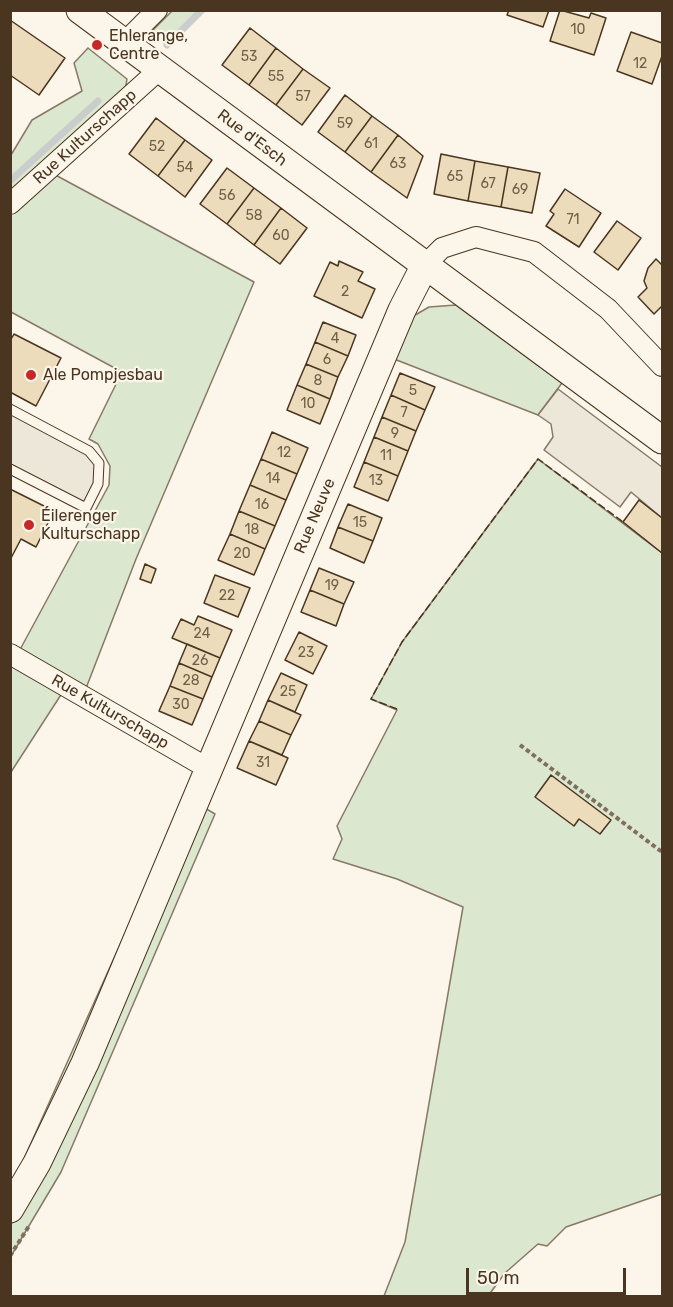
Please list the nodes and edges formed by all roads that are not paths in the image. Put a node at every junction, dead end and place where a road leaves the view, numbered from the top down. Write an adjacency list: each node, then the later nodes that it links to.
1 (80, 10): 3 (street, Rue d'Esch)
2 (157, 10): 3 (street)
3 (124, 43): 4 (street, Rue d'Esch)
4 (160, 69): 5 (street, Rue Kulturschapp); 6 (street, Rue d'Esch)
5 (10, 204)
6 (424, 265): 7 (street); 9 (street, Rue d'Esch); 12 (street, Rue Neuve)
7 (663, 366)
8 (10, 409): 10 (lane)
9 (663, 440)
10 (10, 469)
11 (10, 654): 12 (street, Rue Kulturschapp)
12 (209, 769): 13 (street, Rue Neuve)
13 (10, 1209)

